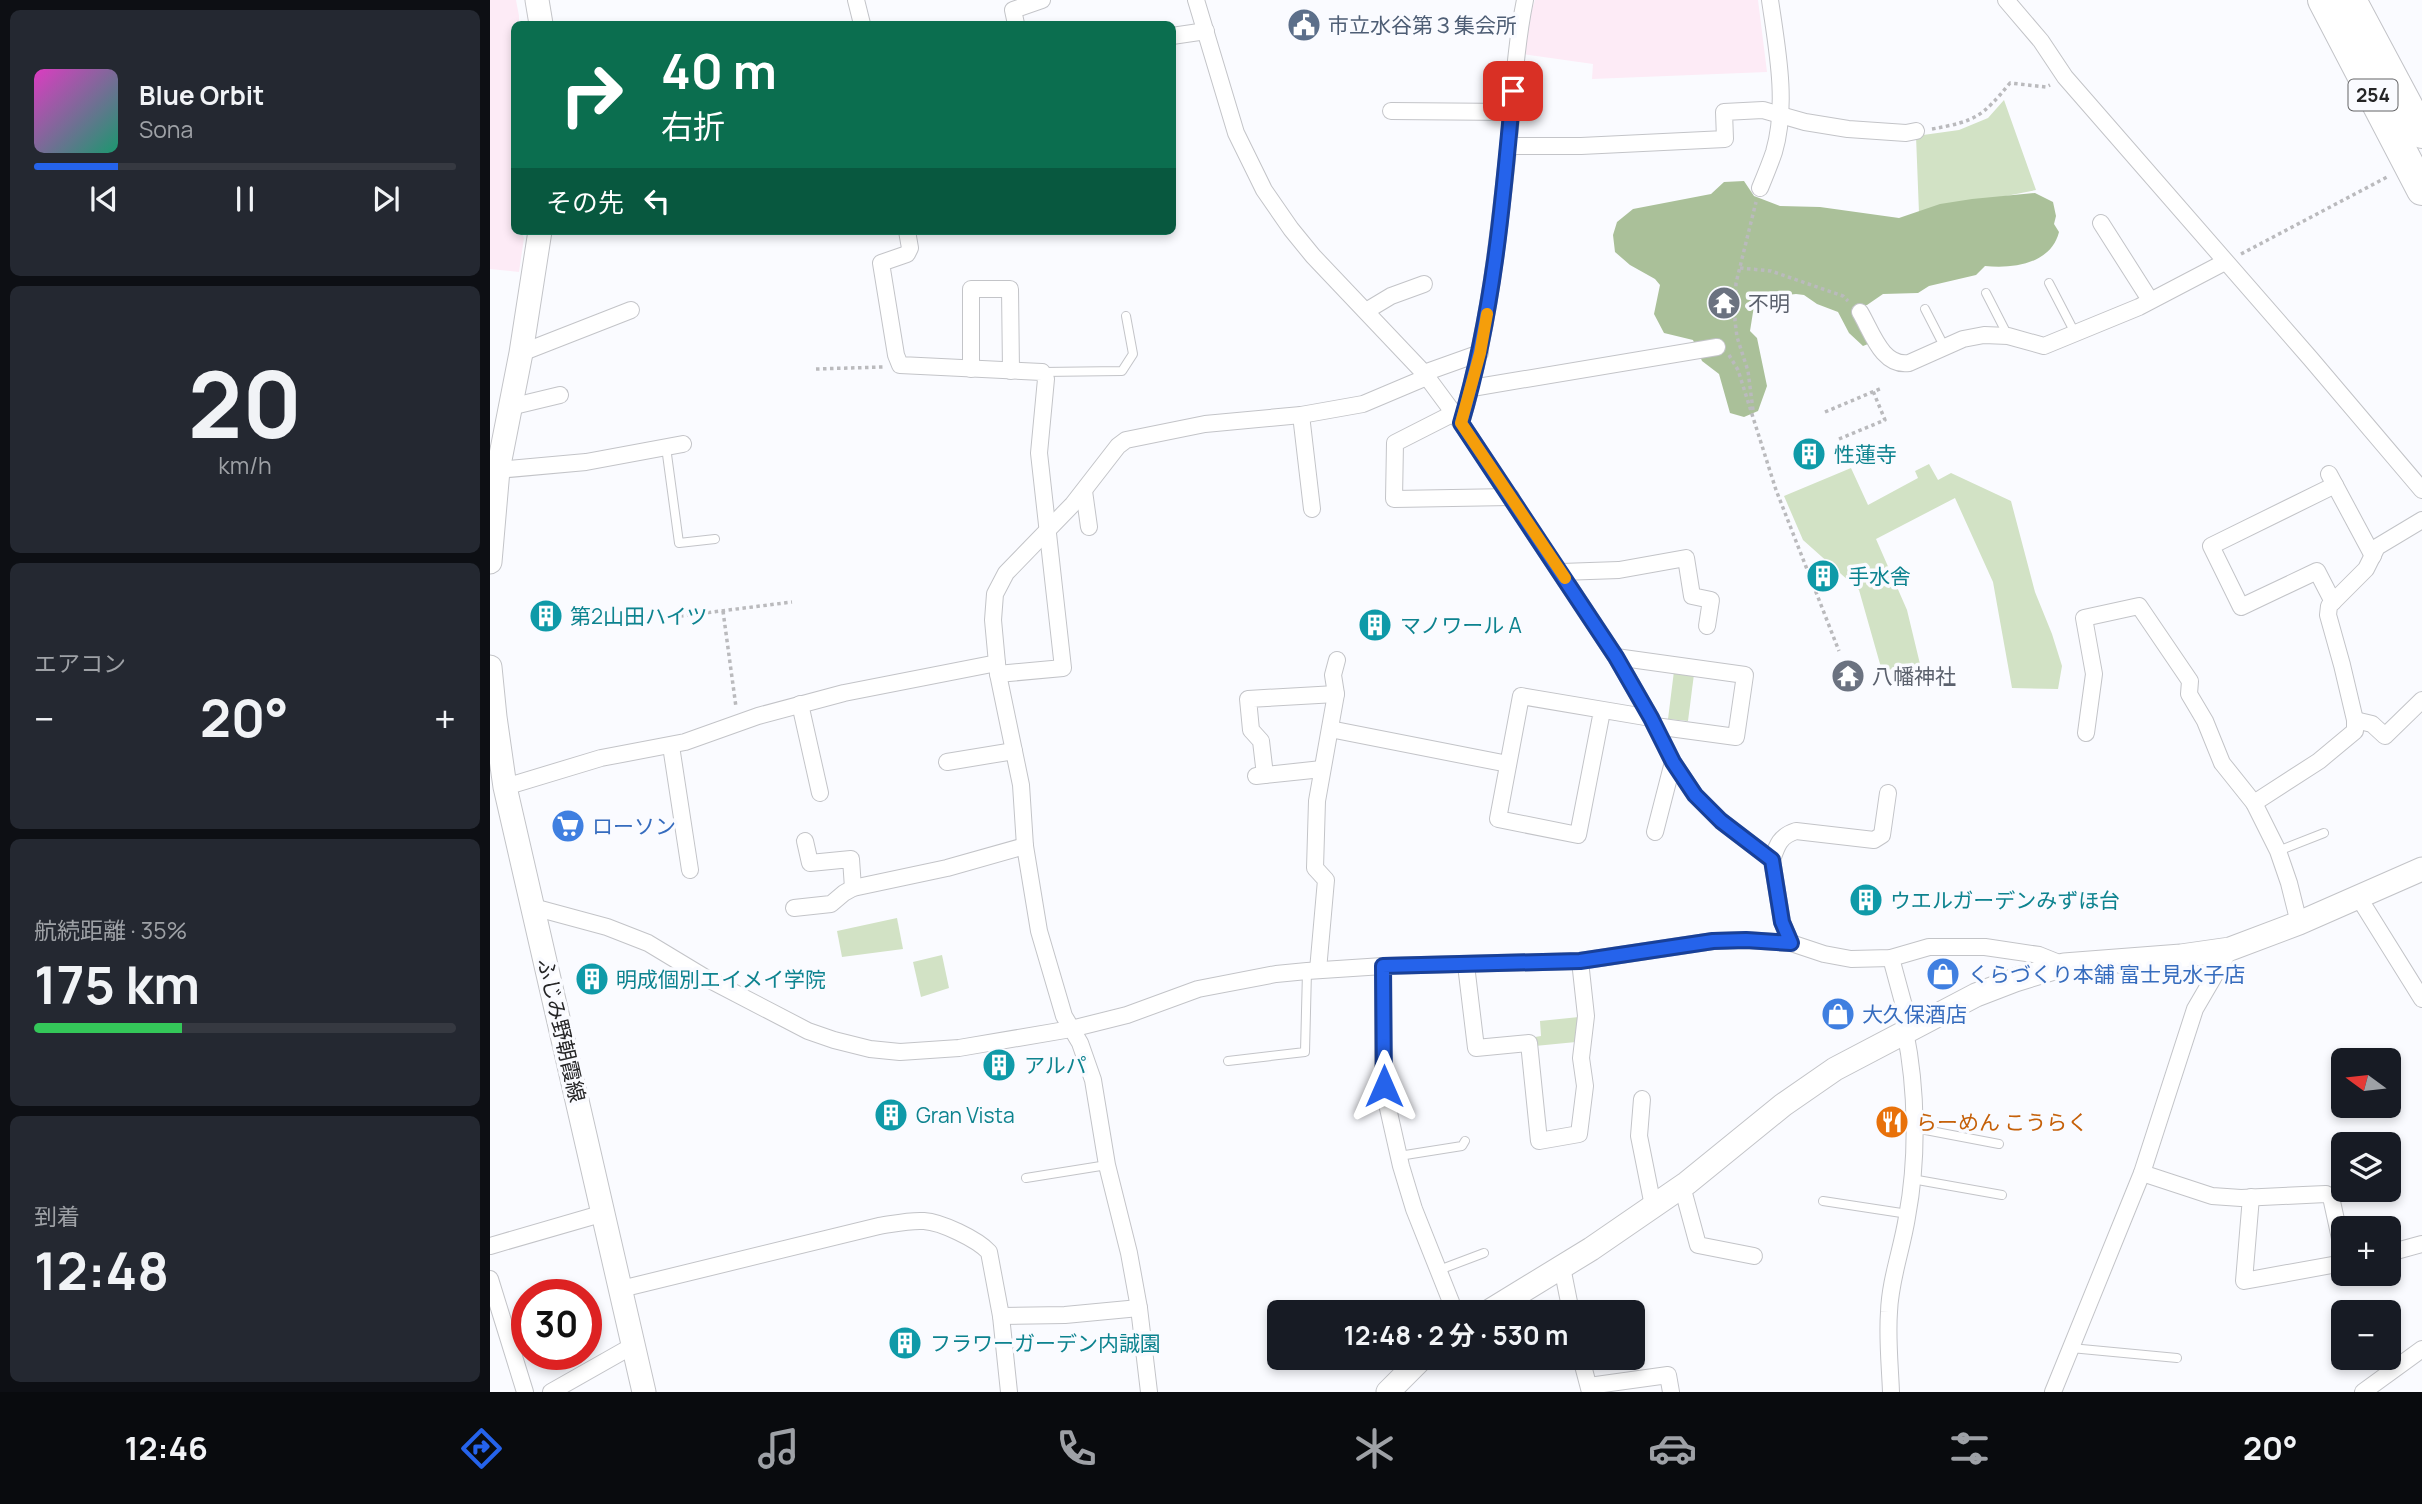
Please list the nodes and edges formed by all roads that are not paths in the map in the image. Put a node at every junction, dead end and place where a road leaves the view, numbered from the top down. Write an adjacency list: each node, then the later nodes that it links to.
1 (537, 0): 10 (main road)
2 (856, 0): 11 (street)
3 (1042, 0): 12 (street)
4 (1196, 0): 13 (street)
5 (1525, 0): 16 (street)
6 (1770, 0): 17 (street)
7 (2006, 0): 26 (street)
8 (2323, 0): 21 (highway, 254)
9 (2351, 0): 19 (highway, 254)
10 (540, 21)
11 (861, 21)
12 (1015, 21)
13 (1206, 32): 14 (street); 33 (street)
14 (1176, 36)
15 (1391, 111): 16 (street)
16 (1511, 112): 20 (street)
17 (1780, 114): 18 (street); 20 (street); 22 (street)
18 (1916, 131)
19 (2422, 133)
20 (1508, 146): 41 (street)
21 (2416, 179)
22 (1760, 188)
23 (2101, 223): 30 (street)
24 (539, 235): 40 (main road)
25 (908, 235): 42 (street)
26 (2225, 262): 30 (street); 55 (street)
27 (2049, 283): 36 (lane)
28 (1424, 284): 33 (street)
29 (1986, 293): 37 (lane)
30 (2150, 300): 36 (street)
31 (1925, 309): 38 (lane)
32 (631, 310): 40 (street)
33 (1366, 311): 45 (street)
34 (1860, 312): 38 (street)
35 (1126, 316): 44 (lane)
36 (2075, 333): 37 (street)
37 (2008, 336): 38 (street)
38 (1944, 346)
39 (1717, 347): 46 (street)
40 (521, 353): 48 (main road)
41 (1480, 353): 45 (street); 46 (street)
42 (971, 369): 43 (street); 43 (street)
43 (1011, 371): 44 (street)
44 (1042, 372): 61 (street)
45 (1426, 375): 49 (street); 50 (street)
46 (1472, 388): 50 (street)
47 (560, 395): 48 (street)
48 (510, 407): 52 (main road)
49 (1301, 415): 56 (street); 58 (street)
50 (1458, 418): 57 (street); 57 (street)
51 (683, 444): 53 (street)
52 (496, 446): 54 (main road)
53 (666, 447): 54 (street); 62 (lane)
54 (498, 470): 64 (main road)
55 (2422, 490)
56 (1084, 491): 60 (street); 61 (street)
57 (1511, 497): 65 (street)
58 (1312, 509)
59 (2422, 520): 63 (street)
60 (1089, 527)
61 (1047, 533): 71 (street); 71 (street)
62 (715, 539)
63 (2373, 556): 66 (street); 66 (street)
64 (490, 562)
65 (1562, 572): 67 (street); 68 (street)
66 (2333, 602): 76 (street)
67 (1707, 626)
68 (1616, 657): 77 (street); 77 (street)
69 (1337, 660): 72 (street)
70 (490, 667): 86 (main road, ふじみ野朝霞線)
71 (998, 668): 74 (street); 81 (street)
72 (1336, 694): 78 (street); 85 (street)
73 (2422, 701): 76 (street)
74 (800, 704): 80 (street); 87 (street)
75 (1602, 711): 77 (street); 84 (street); 84 (street)
76 (2355, 720): 89 (street)
77 (1653, 722): 83 (street)
78 (1330, 729): 84 (street); 85 (street)
79 (2087, 733): 89 (street)
80 (671, 746): 86 (street); 97 (street)
81 (1014, 751): 82 (street); 93 (street)
82 (947, 762)
83 (1673, 762): 90 (street); 95 (street)
84 (1508, 764)
85 (1322, 769): 110 (street)
86 (497, 791): 100 (main road, ふじみ野朝霞線)
87 (820, 793)
88 (1888, 793): 95 (street)
89 (2253, 803): 94 (street)
90 (1655, 832)
91 (2323, 833): 94 (lane)
92 (805, 841): 98 (street)
93 (1025, 846): 98 (street); 112 (street)
94 (2278, 851): 102 (street)
95 (1772, 860): 103 (street)
96 (2422, 869): 99 (main road)
97 (690, 870)
98 (853, 888): 101 (street)
99 (2358, 898): 102 (main road); 111 (street)
100 (533, 907): 112 (street); 129 (main road, ふじみ野朝霞線)
101 (794, 908)
102 (2299, 923): 104 (main road)
103 (1791, 943): 105 (street); 106 (street)
104 (2230, 949): 108 (main road); 121 (street)
105 (1891, 958): 108 (street); 113 (street)
106 (1580, 961): 107 (street); 107 (street)
107 (1466, 965): 109 (street)
108 (2064, 965): 113 (main road)
109 (1383, 966): 110 (street); 119 (street)
110 (1313, 971): 112 (street); 114 (lane)
111 (2422, 999)
112 (1071, 1029): 120 (street)
113 (1907, 1030): 116 (street); 124 (main road)
114 (1228, 1061)
115 (1642, 1099): 128 (street)
116 (1915, 1128): 118 (lane); 123 (street)
117 (1465, 1141): 119 (lane)
118 (1999, 1144)
119 (1399, 1156): 139 (street)
120 (1107, 1165): 122 (lane); 145 (street)
121 (2142, 1173): 126 (street); 148 (street)
122 (1026, 1178)
123 (1912, 1179): 125 (lane); 130 (street)
124 (1682, 1186): 128 (main road); 136 (street)
125 (2002, 1195)
126 (2251, 1197): 131 (street); 137 (street)
127 (1823, 1201): 130 (lane)
128 (1653, 1206): 138 (main road)
129 (604, 1213): 133 (street); 141 (main road, ふじみ野朝霞線)
130 (1908, 1214): 161 (street)
131 (2335, 1216)
132 (2422, 1244): 134 (street)
133 (490, 1246)
134 (2401, 1249)
135 (1484, 1253): 139 (lane)
136 (1754, 1256)
137 (2331, 1266)
138 (1562, 1267): 143 (main road); 144 (street)
139 (1440, 1270): 142 (street)
140 (490, 1279): 154 (street)
141 (621, 1289): 146 (street); 147 (main road, ふじみ野朝霞線)
142 (1451, 1300)
143 (1508, 1300)
144 (1569, 1300)
145 (1139, 1308): 146 (street); 158 (street)
146 (1001, 1316): 157 (street)
147 (634, 1345): 155 (street); 156 (main road, ふじみ野朝霞線)
148 (2071, 1348): 150 (lane); 162 (street)
149 (2422, 1349): 163 (street)
150 (2177, 1357)
151 (1410, 1370): 159 (main road)
152 (1584, 1370): 153 (street)
153 (1589, 1389): 160 (street)
154 (525, 1392)
155 (551, 1392)
156 (644, 1392)
157 (1009, 1392)
158 (1149, 1392)
159 (1388, 1392)
160 (1671, 1392)
161 (1891, 1392)
162 (2053, 1392)
163 (2363, 1392)

